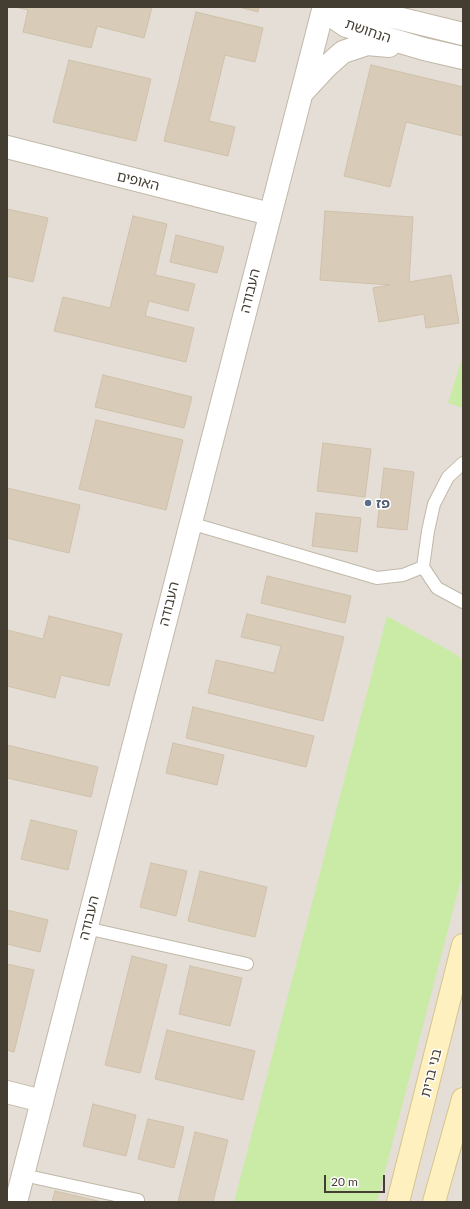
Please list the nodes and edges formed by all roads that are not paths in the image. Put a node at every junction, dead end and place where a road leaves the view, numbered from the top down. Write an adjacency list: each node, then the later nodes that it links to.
1 (323, 8): 2 (street, הנחושת); 3 (street, הנחושת); 5 (street, העבודה)
2 (463, 34)
3 (424, 49): 4 (street, הנחושת); 5 (street)
4 (463, 58)
5 (300, 96): 7 (street, העבודה)
6 (7, 147): 7 (street, האופים)
7 (270, 214): 9 (street, העבודה)
8 (463, 462): 10 (lane)
9 (190, 523): 10 (lane); 12 (street, העבודה)
10 (423, 567): 11 (lane)
11 (463, 602)
12 (86, 928): 14 (lane); 17 (street, העבודה)
13 (463, 945): 22 (main road, בני ברית)
14 (247, 964)
15 (7, 1092): 17 (street)
16 (463, 1099): 19 (main road)
17 (42, 1101): 18 (street, העבודה)
18 (23, 1175): 20 (street, העבודה); 21 (lane)
19 (439, 1197)
20 (16, 1202)
21 (138, 1202)
22 (398, 1202)

